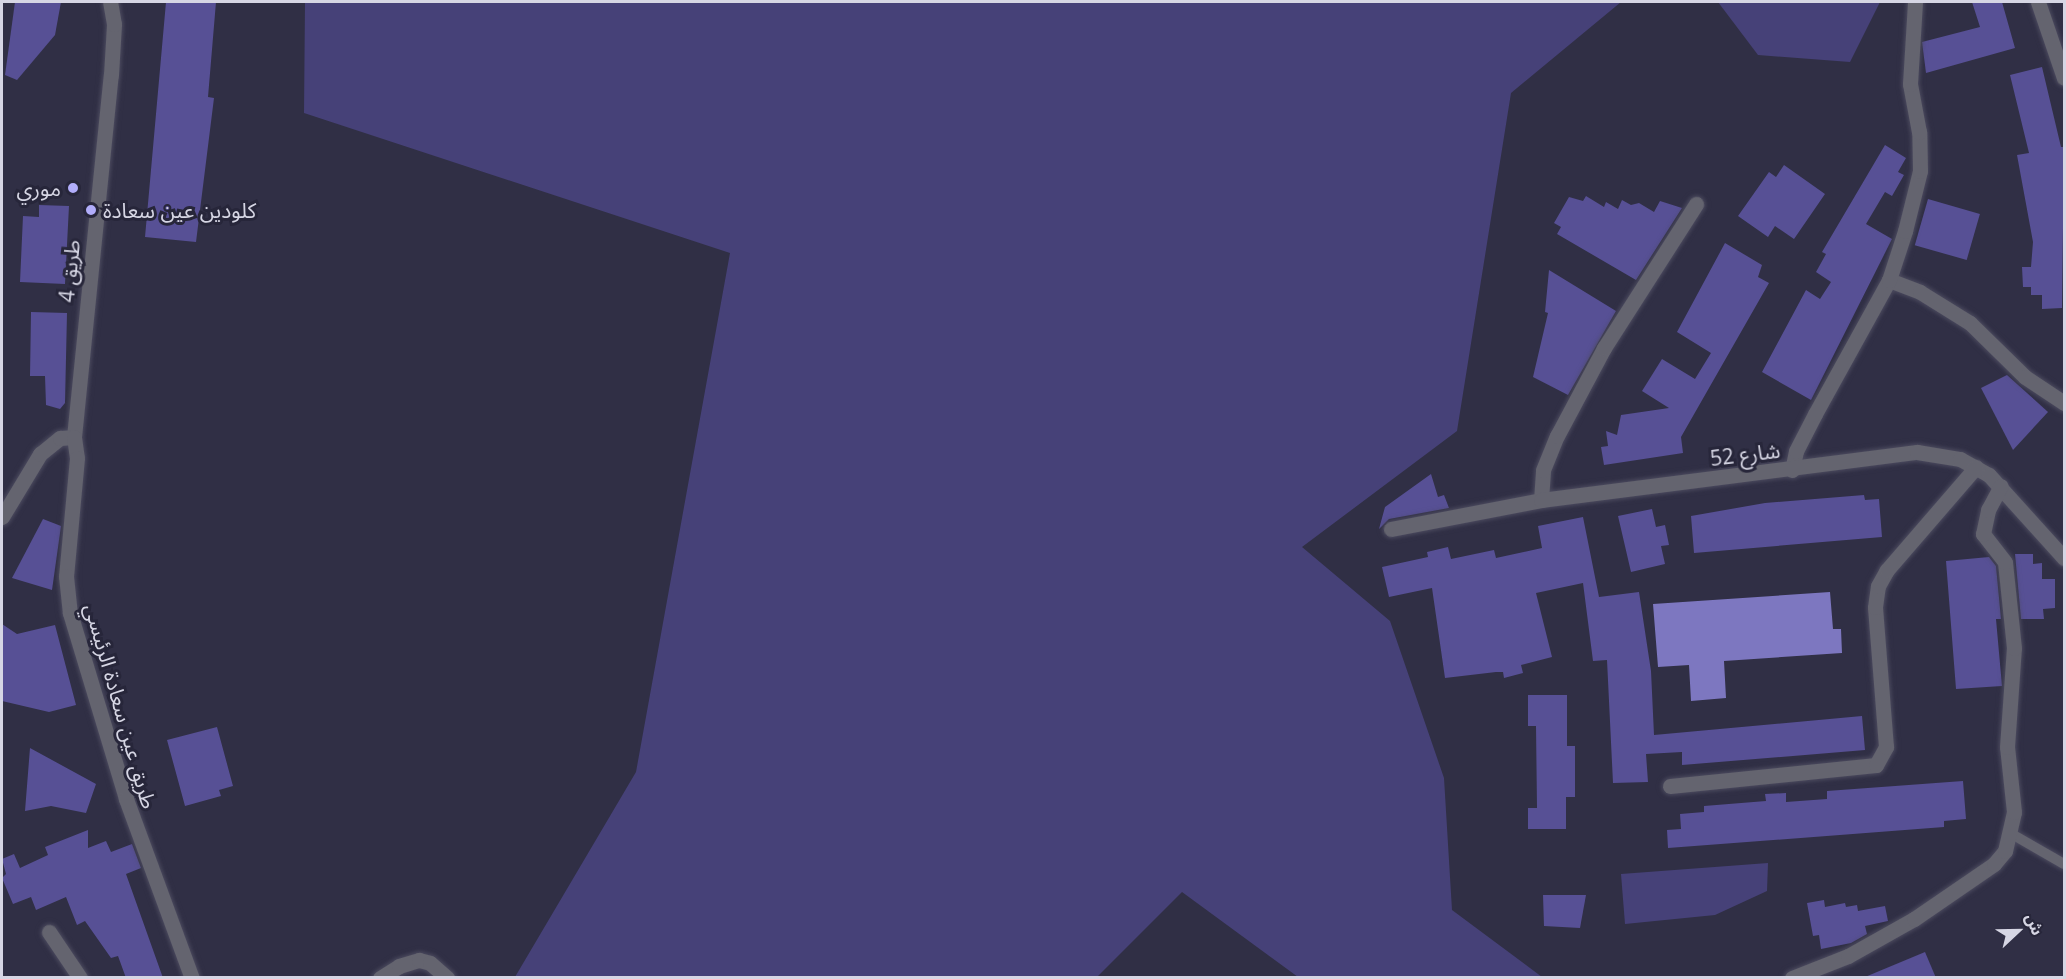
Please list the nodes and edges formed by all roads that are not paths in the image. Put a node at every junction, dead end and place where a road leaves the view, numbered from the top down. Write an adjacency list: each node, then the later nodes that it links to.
1 (110, 2): 8 (street, طريق 4)
2 (1915, 2): 6 (street)
3 (2038, 2): 4 (street)
4 (2064, 78)
5 (1696, 204): 12 (street)
6 (1889, 280): 7 (street); 10 (street)
7 (2064, 403)
8 (74, 437): 13 (street); 21 (street, طريق عين سعادة الرئيسي)
9 (1976, 467): 10 (street, شارع 52); 11 (street, شارع 52); 16 (street)
10 (1792, 470): 12 (street, شارع 52)
11 (2001, 486): 15 (street, شارع 52); 17 (street)
12 (1540, 500): 14 (street, شارع 52)
13 (2, 517)
14 (1391, 528)
15 (2064, 558)
16 (1670, 786)
17 (2010, 833): 18 (lane); 24 (street)
18 (2064, 864)
19 (49, 932): 20 (street)
20 (80, 978)
21 (192, 978)
22 (380, 978): 23 (street)
23 (447, 978)
24 (1792, 978)

